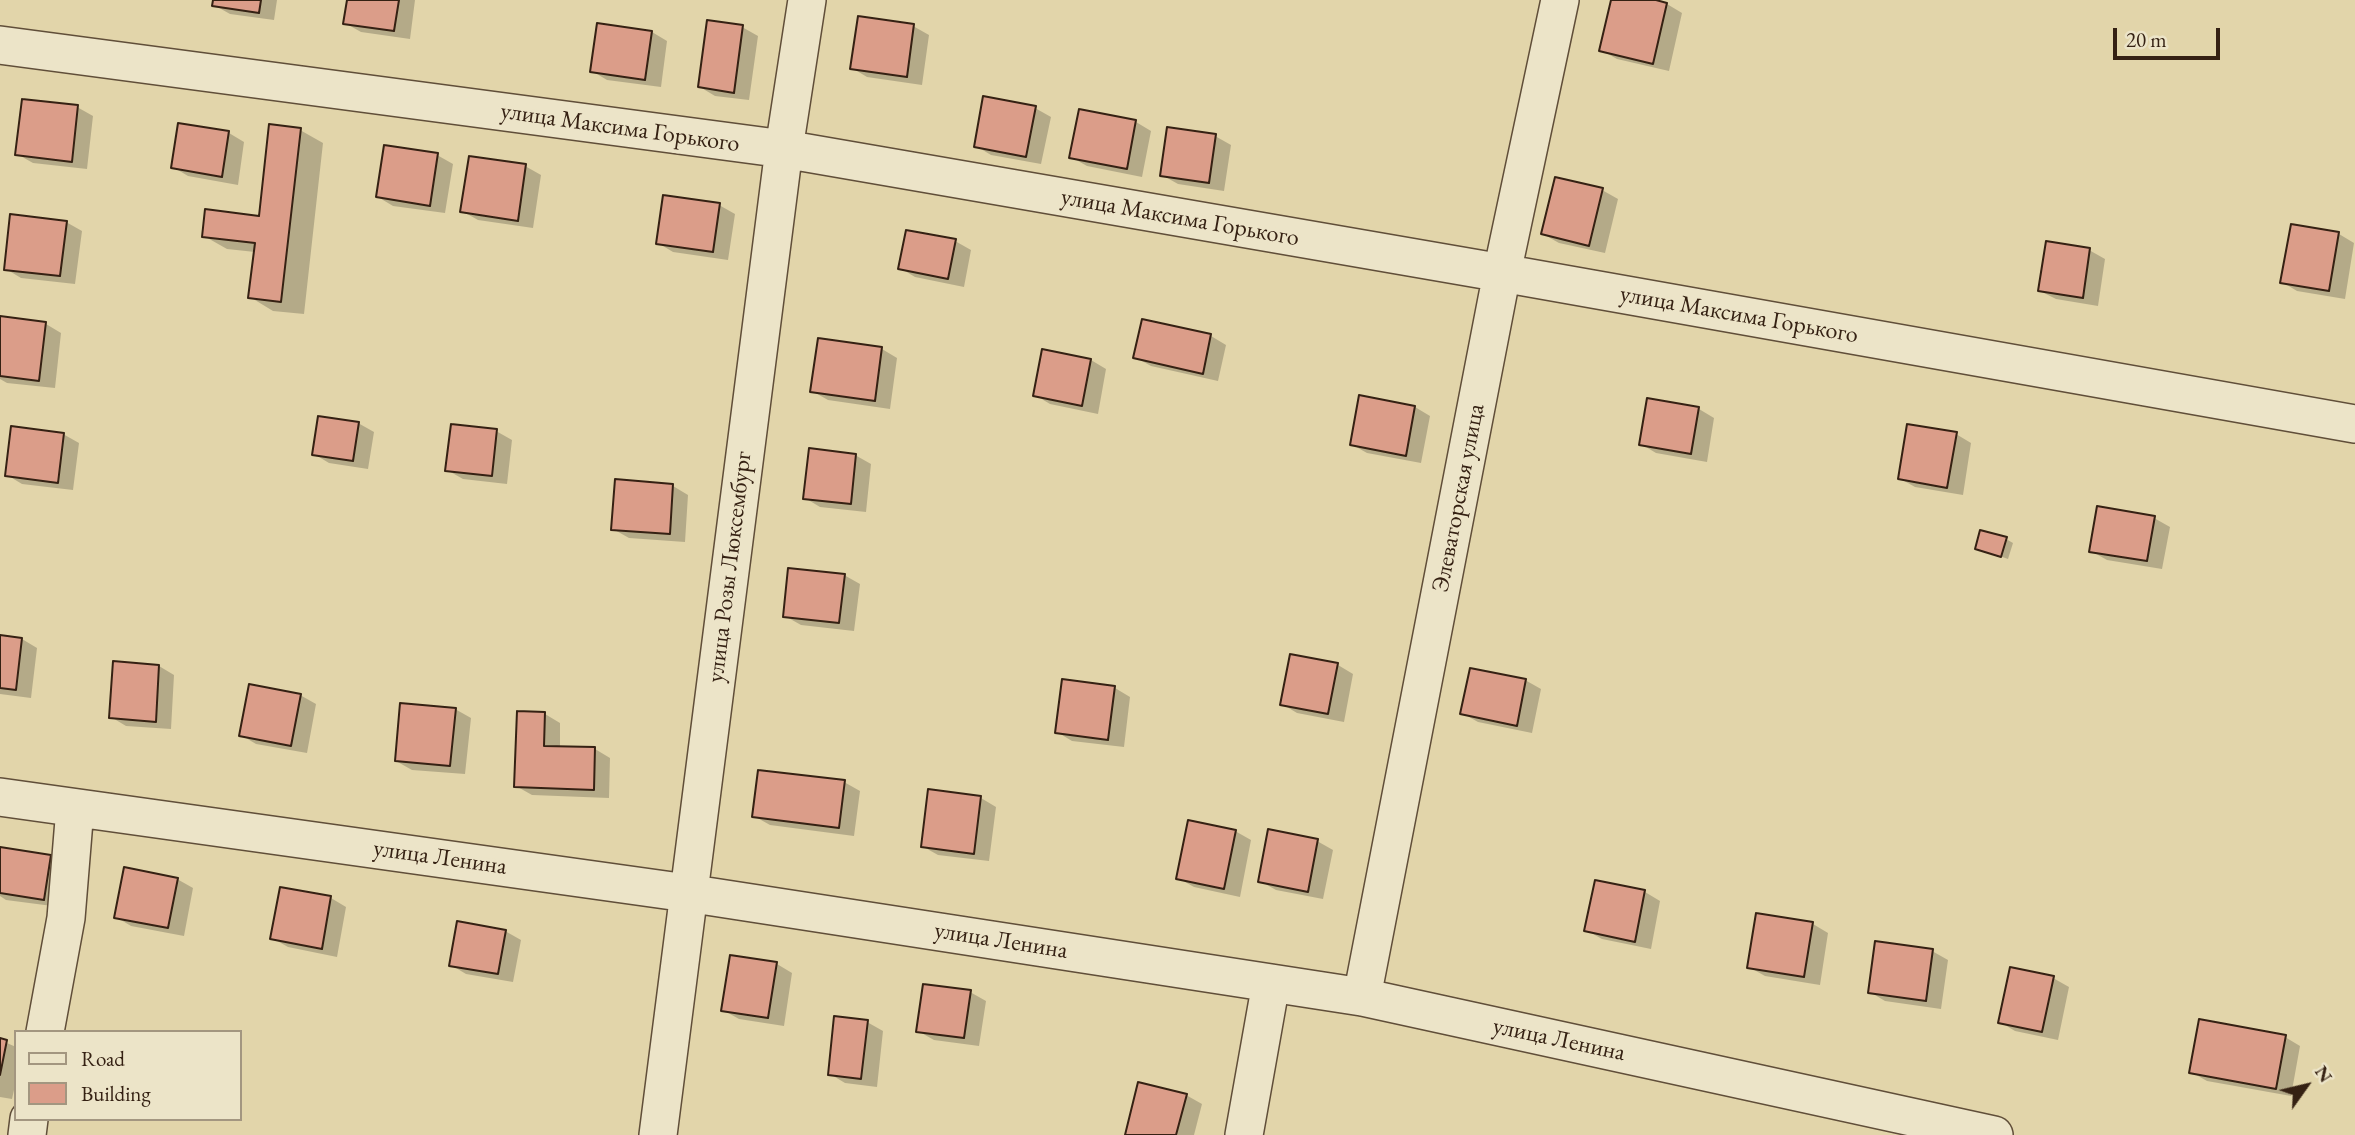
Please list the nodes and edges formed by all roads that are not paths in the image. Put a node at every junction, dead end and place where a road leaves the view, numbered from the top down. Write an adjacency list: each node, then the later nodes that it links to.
1 (807, 0): 4 (street, улица Розы Люксембург)
2 (1560, 0): 5 (street, Элеваторская улица)
3 (0, 45): 4 (street, улица Максима Горького)
4 (784, 149): 5 (street, улица Максима Горького); 9 (street, улица Розы Люксембург)
5 (1502, 273): 6 (street, улица Максима Горького); 11 (street, Элеваторская улица)
6 (2355, 424)
7 (0, 797): 8 (street, улица Ленина)
8 (75, 808): 9 (street, улица Ленина); 12 (street)
9 (687, 893): 10 (street, улица Ленина); 13 (street, улица Розы Люксембург)
10 (1270, 983): 11 (street, улица Ленина); 14 (street)
11 (1362, 997): 15 (street, улица Ленина)
12 (45, 1030)
13 (658, 1135)
14 (1244, 1135)
15 (1994, 1135)

